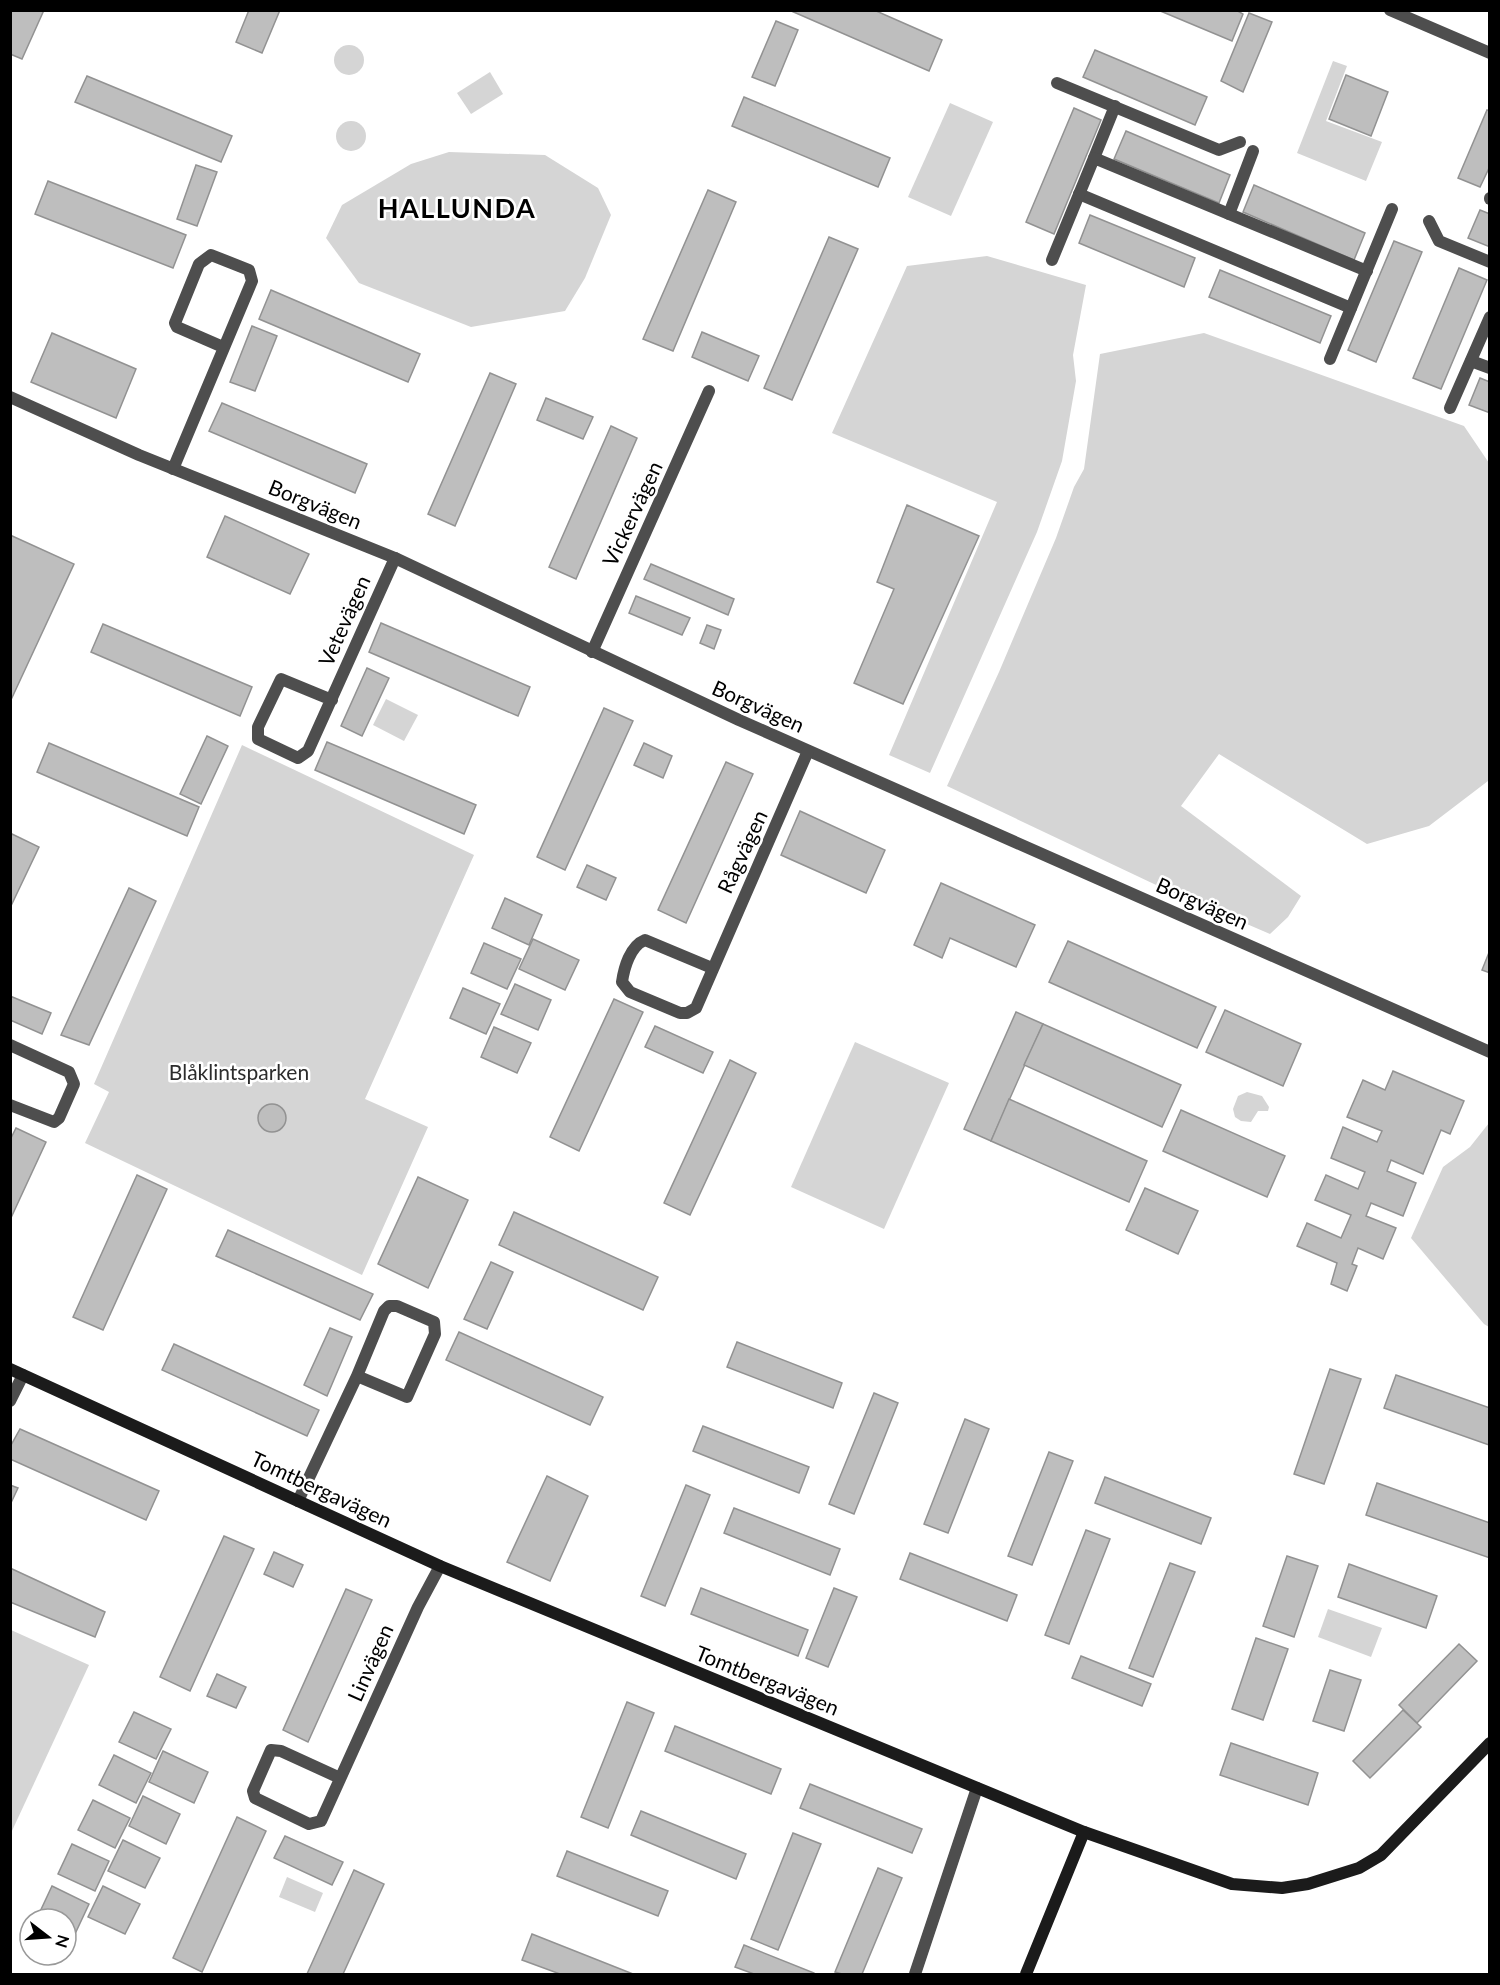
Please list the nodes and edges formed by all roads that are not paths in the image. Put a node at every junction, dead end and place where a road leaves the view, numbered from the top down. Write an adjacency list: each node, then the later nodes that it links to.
1 (1390, 10): 2 (street)
2 (1490, 54)
3 (1057, 83): 4 (street)
4 (1114, 106): 5 (street); 7 (street)
5 (1240, 142)
6 (1253, 151): 10 (street)
7 (1094, 158): 8 (street); 10 (street)
8 (1079, 194): 12 (street); 15 (street)
9 (1392, 209): 14 (street)
10 (1228, 214): 14 (street)
11 (1429, 221): 13 (street)
12 (1052, 260)
13 (1490, 262)
14 (1366, 271): 15 (street)
15 (1351, 308): 18 (street)
16 (1489, 321): 19 (street)
17 (223, 346): 17 (street); 24 (street)
18 (1330, 359)
19 (1471, 361): 20 (street); 23 (street)
20 (1490, 368)
21 (709, 391): 26 (street, Vickervägen)
22 (10, 397): 24 (street, Borgvägen)
23 (1450, 408)
24 (173, 468): 25 (street, Borgvägen)
25 (395, 558): 26 (street, Borgvägen); 27 (street, Vetevägen)
26 (592, 652): 28 (street, Borgvägen)
27 (332, 700): 27 (street, Vetevägen)
28 (808, 751): 29 (street, Rågvägen); 31 (street, Borgvägen)
29 (712, 968): 29 (street, Rågvägen)
30 (10, 1045): 32 (street)
31 (1490, 1052)
32 (10, 1105)
33 (10, 1369): 34 (street, Tomtbergavägen)
34 (23, 1375): 36 (street); 37 (street, Tomtbergavägen)
35 (357, 1376): 35 (street); 37 (street)
36 (10, 1401)
37 (298, 1501): 38 (street, Tomtbergavägen)
38 (440, 1566): 40 (street, Linvägen); 41 (street, Tomtbergavägen)
39 (1490, 1743): 42 (street, Tomtbergavägen)
40 (340, 1778): 40 (street, Linvägen)
41 (977, 1788): 42 (street, Tomtbergavägen); 43 (street)
42 (1084, 1832): 44 (street)
43 (915, 1974)
44 (1026, 1974)

